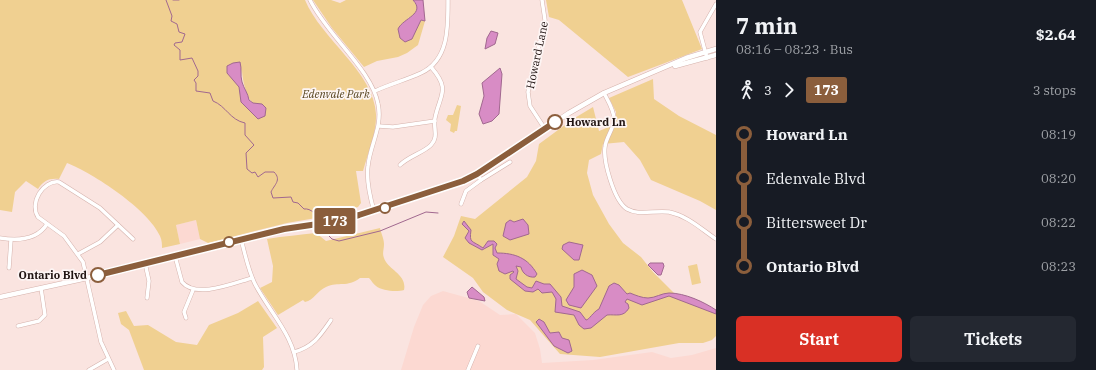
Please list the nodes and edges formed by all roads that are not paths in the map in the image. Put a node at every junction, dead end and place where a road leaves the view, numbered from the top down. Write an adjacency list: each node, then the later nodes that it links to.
1 (310, 0): 11 (street)
2 (448, 0): 9 (street)
3 (542, 0): 15 (street, Howard Lane)
4 (716, 4): 6 (street)
5 (716, 49): 6 (main road)
6 (706, 52): 8 (street); 10 (main road)
7 (716, 55): 8 (main road)
8 (707, 58): 10 (main road)
9 (431, 67): 11 (street); 13 (street)
10 (665, 68): 12 (main road)
11 (375, 91): 14 (street)
12 (604, 93): 15 (main road); 29 (street)
13 (435, 122): 14 (street); 18 (street)
14 (379, 126): 23 (street)
15 (545, 129): 16 (main road)
16 (501, 158): 19 (street); 20 (main road)
17 (510, 162): 19 (street)
18 (400, 165)
19 (505, 166): 21 (street)
20 (477, 174): 21 (street); 23 (main road)
21 (480, 180): 22 (street)
22 (461, 204)
23 (374, 211): 28 (main road)
24 (47, 224): 25 (street); 30 (street); 31 (street)
25 (118, 225): 27 (street); 31 (street)
26 (0, 238): 30 (street)
27 (133, 238)
28 (241, 239): 32 (main road); 36 (street)
29 (716, 239)
30 (11, 240): 34 (street)
31 (78, 254): 35 (street)
32 (175, 256): 33 (main road); 38 (street)
33 (145, 263): 35 (main road); 40 (street)
34 (9, 268)
35 (87, 278): 37 (main road); 46 (street)
36 (252, 278): 38 (street); 45 (street)
37 (41, 288): 39 (main road); 43 (street)
38 (193, 290): 41 (street)
39 (0, 297)
40 (147, 298)
41 (186, 318)
42 (331, 320): 45 (street)
43 (18, 326)
44 (478, 346): 50 (street)
45 (294, 352): 49 (street)
46 (108, 359): 47 (street); 48 (street)
47 (89, 370)
48 (114, 370)
49 (297, 370)
50 (468, 370)

